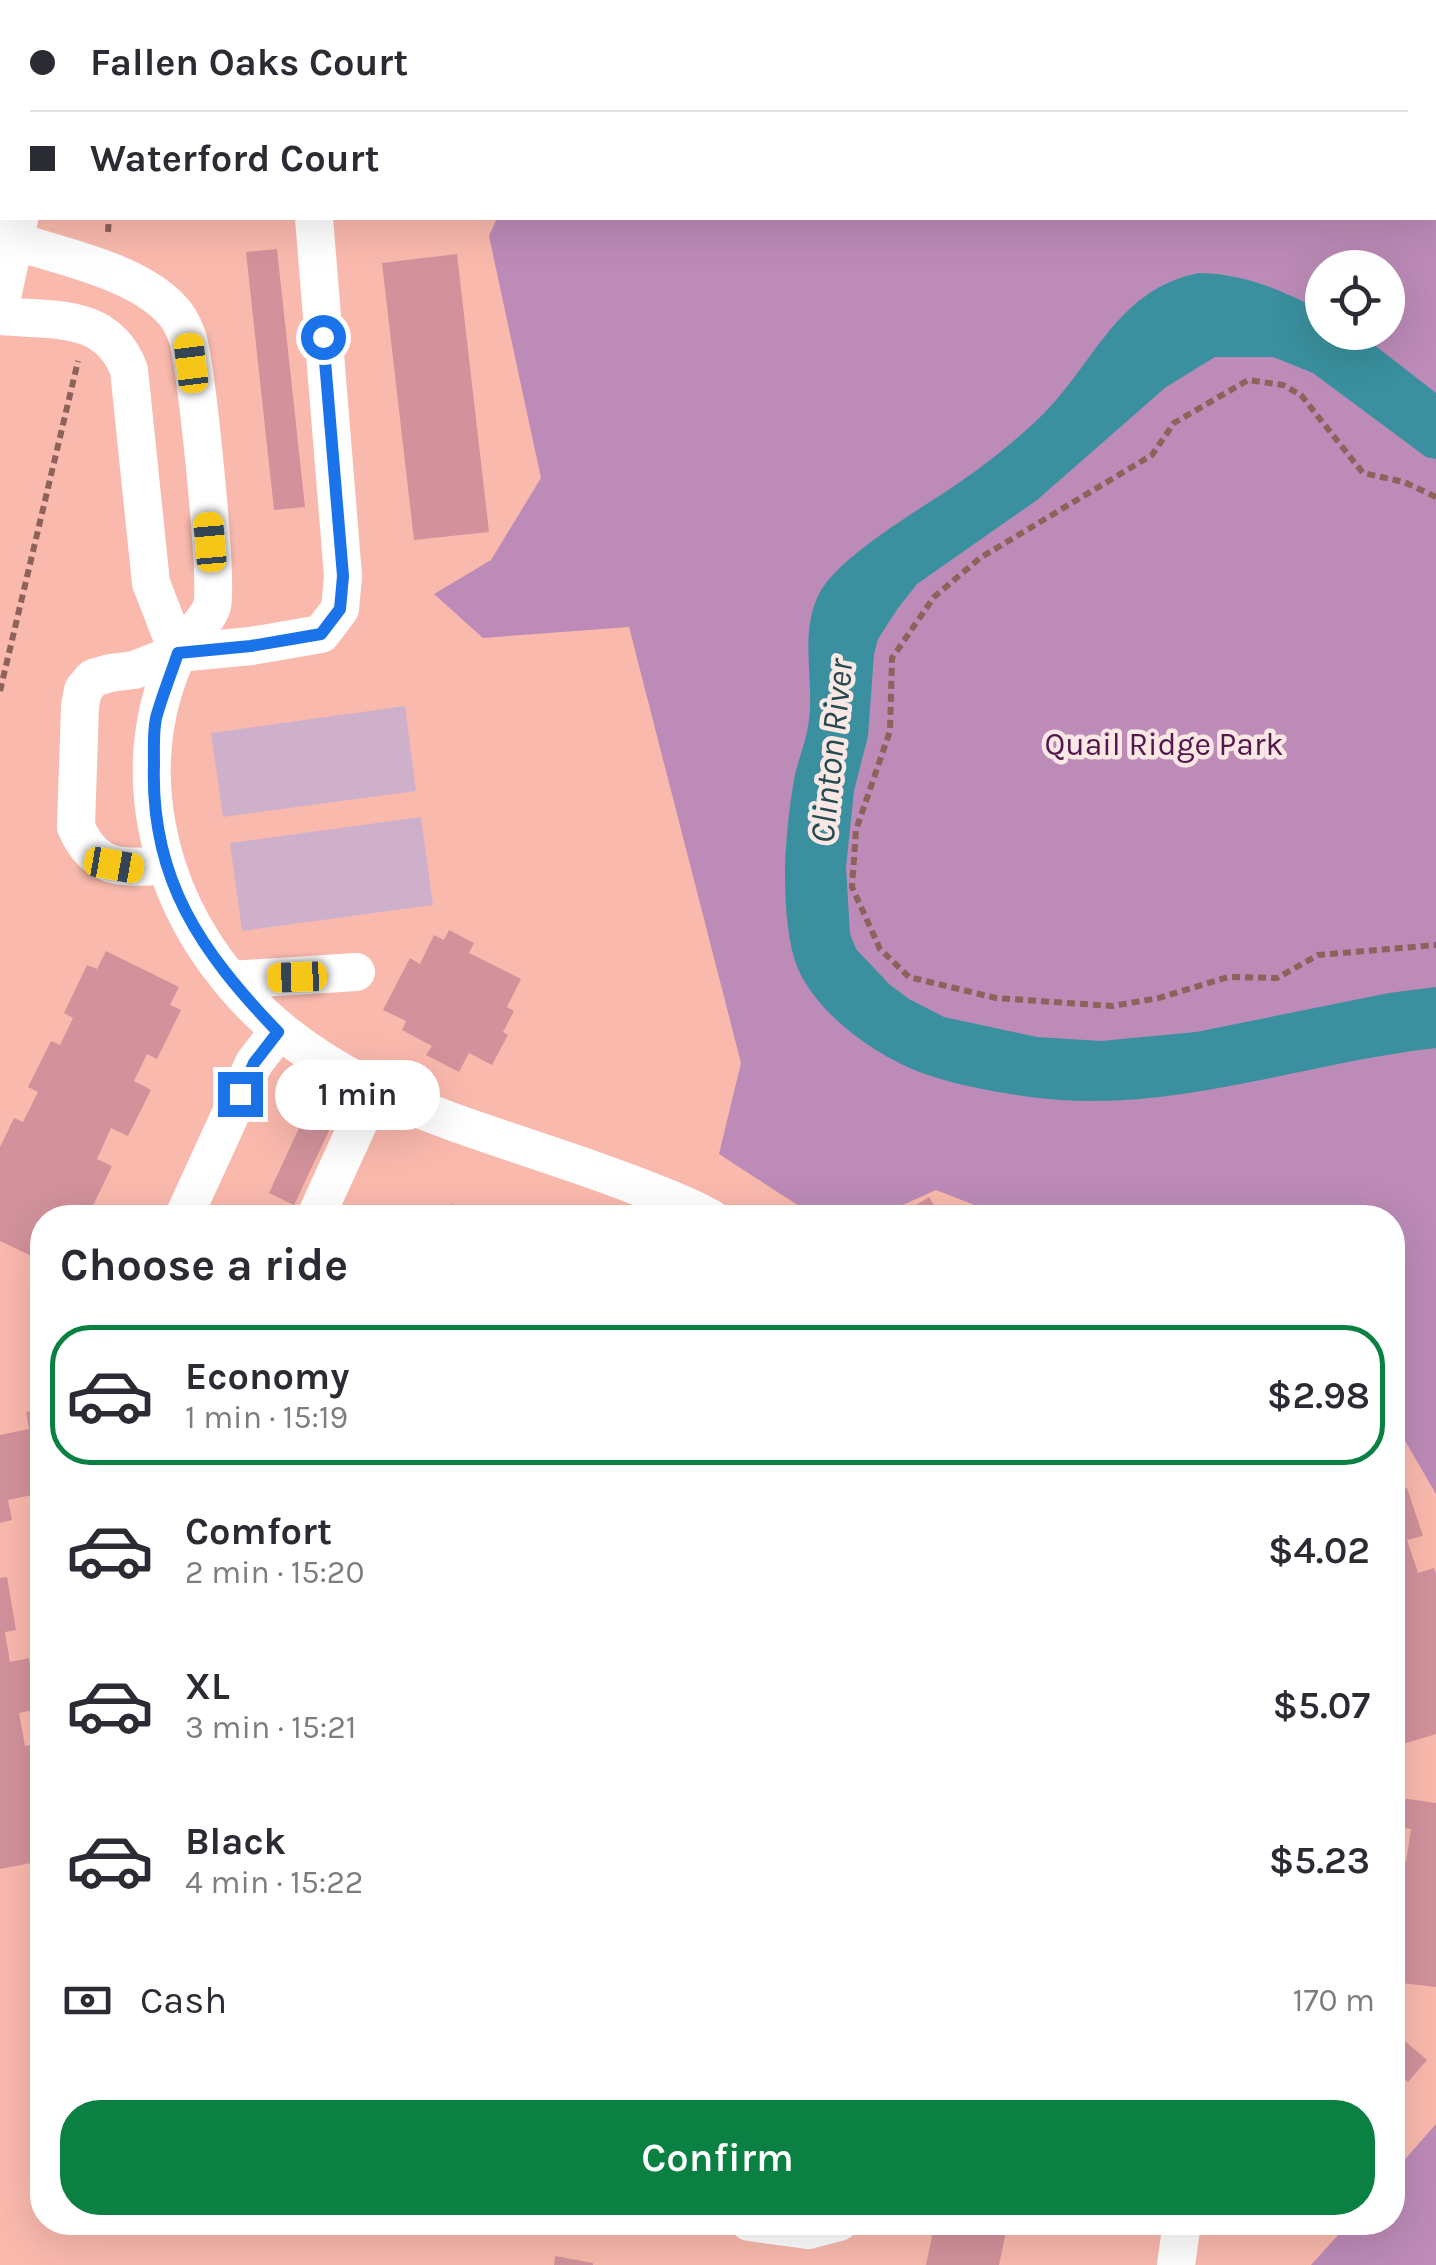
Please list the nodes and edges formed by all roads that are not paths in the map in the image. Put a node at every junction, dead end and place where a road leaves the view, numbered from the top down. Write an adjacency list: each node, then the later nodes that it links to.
1 (314, 220): 5 (street)
2 (17, 229): 3 (street); 5 (street)
3 (0, 306)
4 (0, 316): 5 (street)
5 (178, 653): 6 (street); 6 (street)
6 (164, 866): 8 (street)
7 (356, 972): 8 (street)
8 (230, 980): 9 (street)
9 (278, 1032): 10 (street); 12 (street)
10 (373, 1092): 11 (street); 13 (street)
11 (635, 1202)
12 (189, 1205)
13 (321, 1205)
14 (1180, 2235): 15 (street)
15 (1176, 2265)

